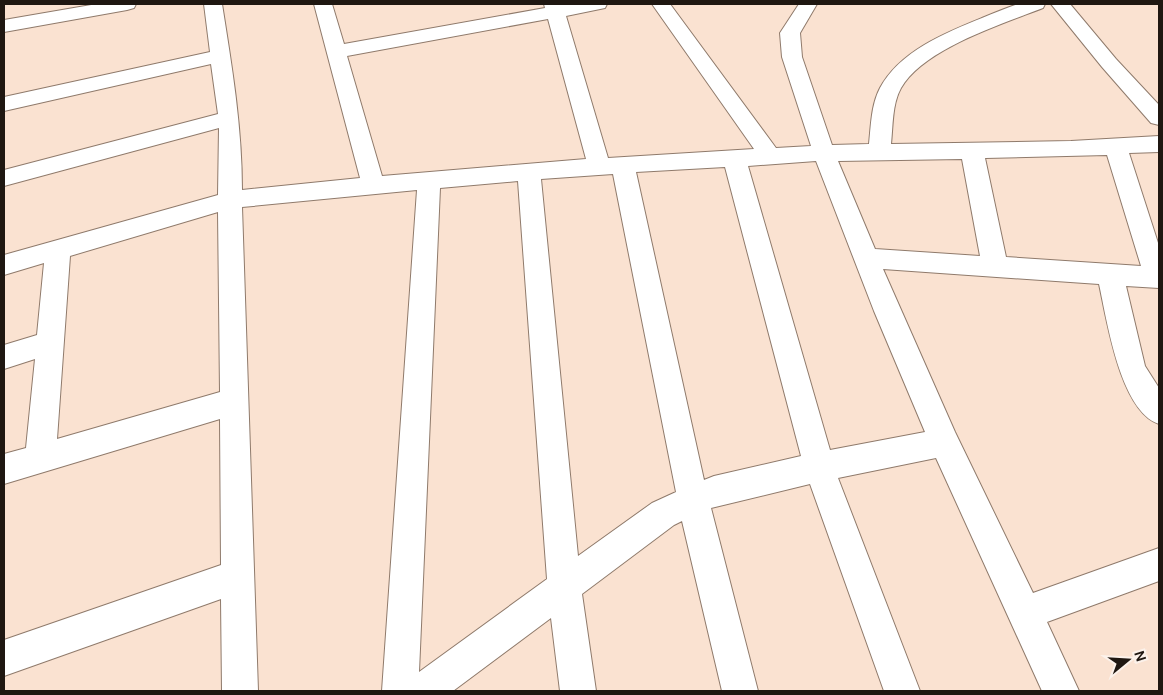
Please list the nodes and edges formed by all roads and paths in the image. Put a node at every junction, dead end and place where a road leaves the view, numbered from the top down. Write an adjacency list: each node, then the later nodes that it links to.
1 (127, 4): 10 (street)
2 (213, 4): 12 (street)
3 (323, 4): 11 (street)
4 (598, 4): 9 (street)
5 (662, 4): 21 (street)
6 (808, 4): 20 (street)
7 (1036, 4): 19 (street)
8 (1060, 4): 15 (street)
9 (554, 8): 11 (street); 23 (street)
10 (4, 26)
11 (336, 52): 27 (street)
12 (220, 56): 13 (street); 14 (street)
13 (4, 104)
14 (229, 118): 25 (street); 28 (street)
15 (1159, 118)
16 (1159, 144): 17 (street)
17 (1116, 146): 18 (street); 34 (street)
18 (972, 151): 19 (street); 32 (street)
19 (879, 153): 20 (street)
20 (824, 154): 21 (street); 30 (street)
21 (771, 157): 22 (street)
22 (735, 160): 23 (street); 41 (street)
23 (611, 166): 24 (street); 43 (street)
24 (529, 171): 26 (street); 46 (street)
25 (4, 178)
26 (429, 180): 27 (street); 50 (street)
27 (373, 185): 28 (street)
28 (230, 200): 29 (street); 37 (street)
29 (58, 250): 31 (street); 35 (street)
30 (866, 258): 32 (street); 39 (street)
31 (4, 266)
32 (994, 267): 33 (street)
33 (1110, 275): 34 (street); 38 (street)
34 (1158, 278)
35 (50, 344): 36 (street); 40 (street)
36 (4, 357)
37 (235, 401): 40 (street); 45 (street)
38 (1159, 411)
39 (944, 442): 41 (street); 47 (street)
40 (40, 458): 42 (street)
41 (819, 467): 43 (street); 54 (street)
42 (4, 469)
43 (694, 500): 46 (street); 53 (street)
44 (1155, 574): 47 (street)
45 (238, 576): 48 (street); 49 (street)
46 (564, 586): 51 (street); 52 (street)
47 (1024, 613): 55 (street)
48 (4, 658)
49 (240, 691)
50 (400, 691)
51 (423, 691)
52 (578, 691)
53 (740, 691)
54 (902, 691)
55 (1061, 691)

